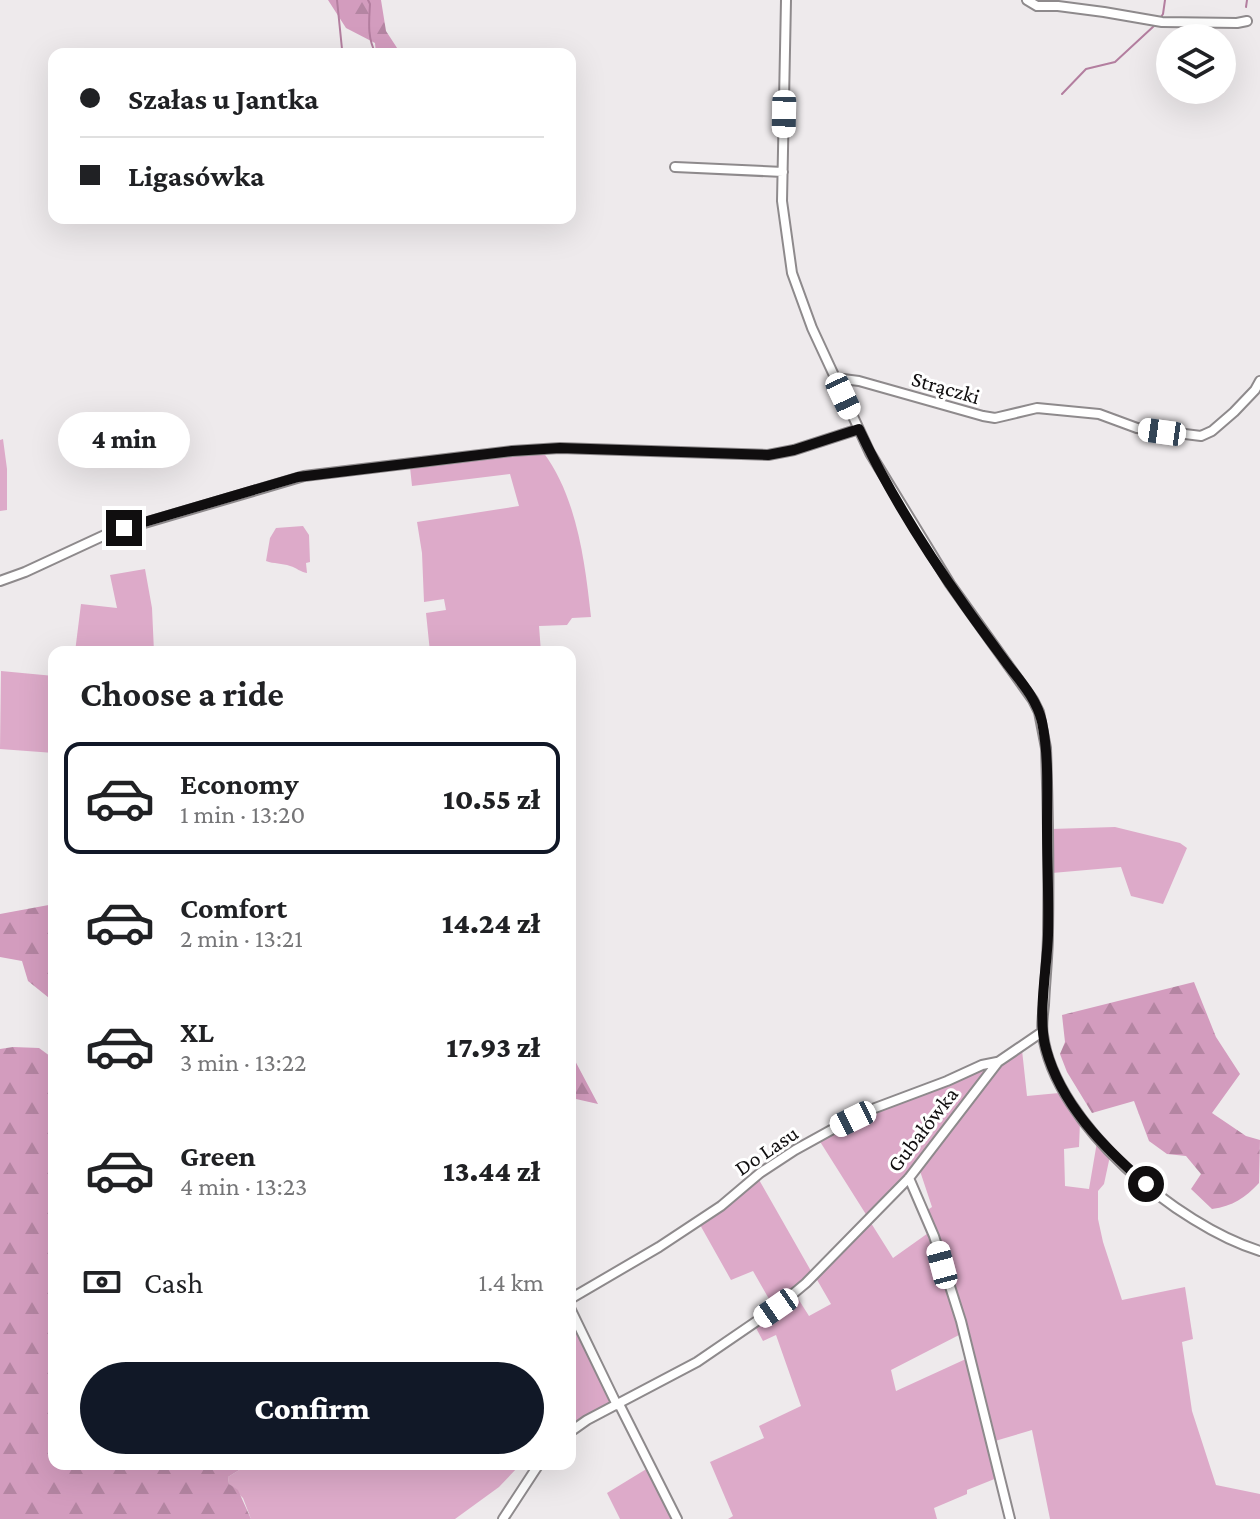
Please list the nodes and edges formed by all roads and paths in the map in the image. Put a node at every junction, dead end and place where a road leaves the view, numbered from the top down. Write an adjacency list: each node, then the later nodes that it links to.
1 (786, 0): 5 (street)
2 (1027, 0): 3 (street)
3 (1247, 21)
4 (675, 167): 5 (street)
5 (783, 172): 6 (street)
6 (835, 378): 7 (street, Strączki); 8 (street)
7 (1260, 381)
8 (859, 429): 9 (street); 10 (street)
9 (0, 581)
10 (1042, 1032): 11 (street, Gubałówka); 13 (street)
11 (998, 1062): 12 (street, Gubałówka); 14 (street, Do Lasu)
12 (909, 1178): 16 (street, Gubałówka); 21 (street)
13 (1260, 1251)
14 (576, 1295)
15 (576, 1320): 16 (street)
16 (618, 1404): 17 (street, Gubałówka); 20 (street)
17 (576, 1428)
18 (535, 1470): 19 (street)
19 (503, 1519)
20 (677, 1519)
21 (1010, 1519)

